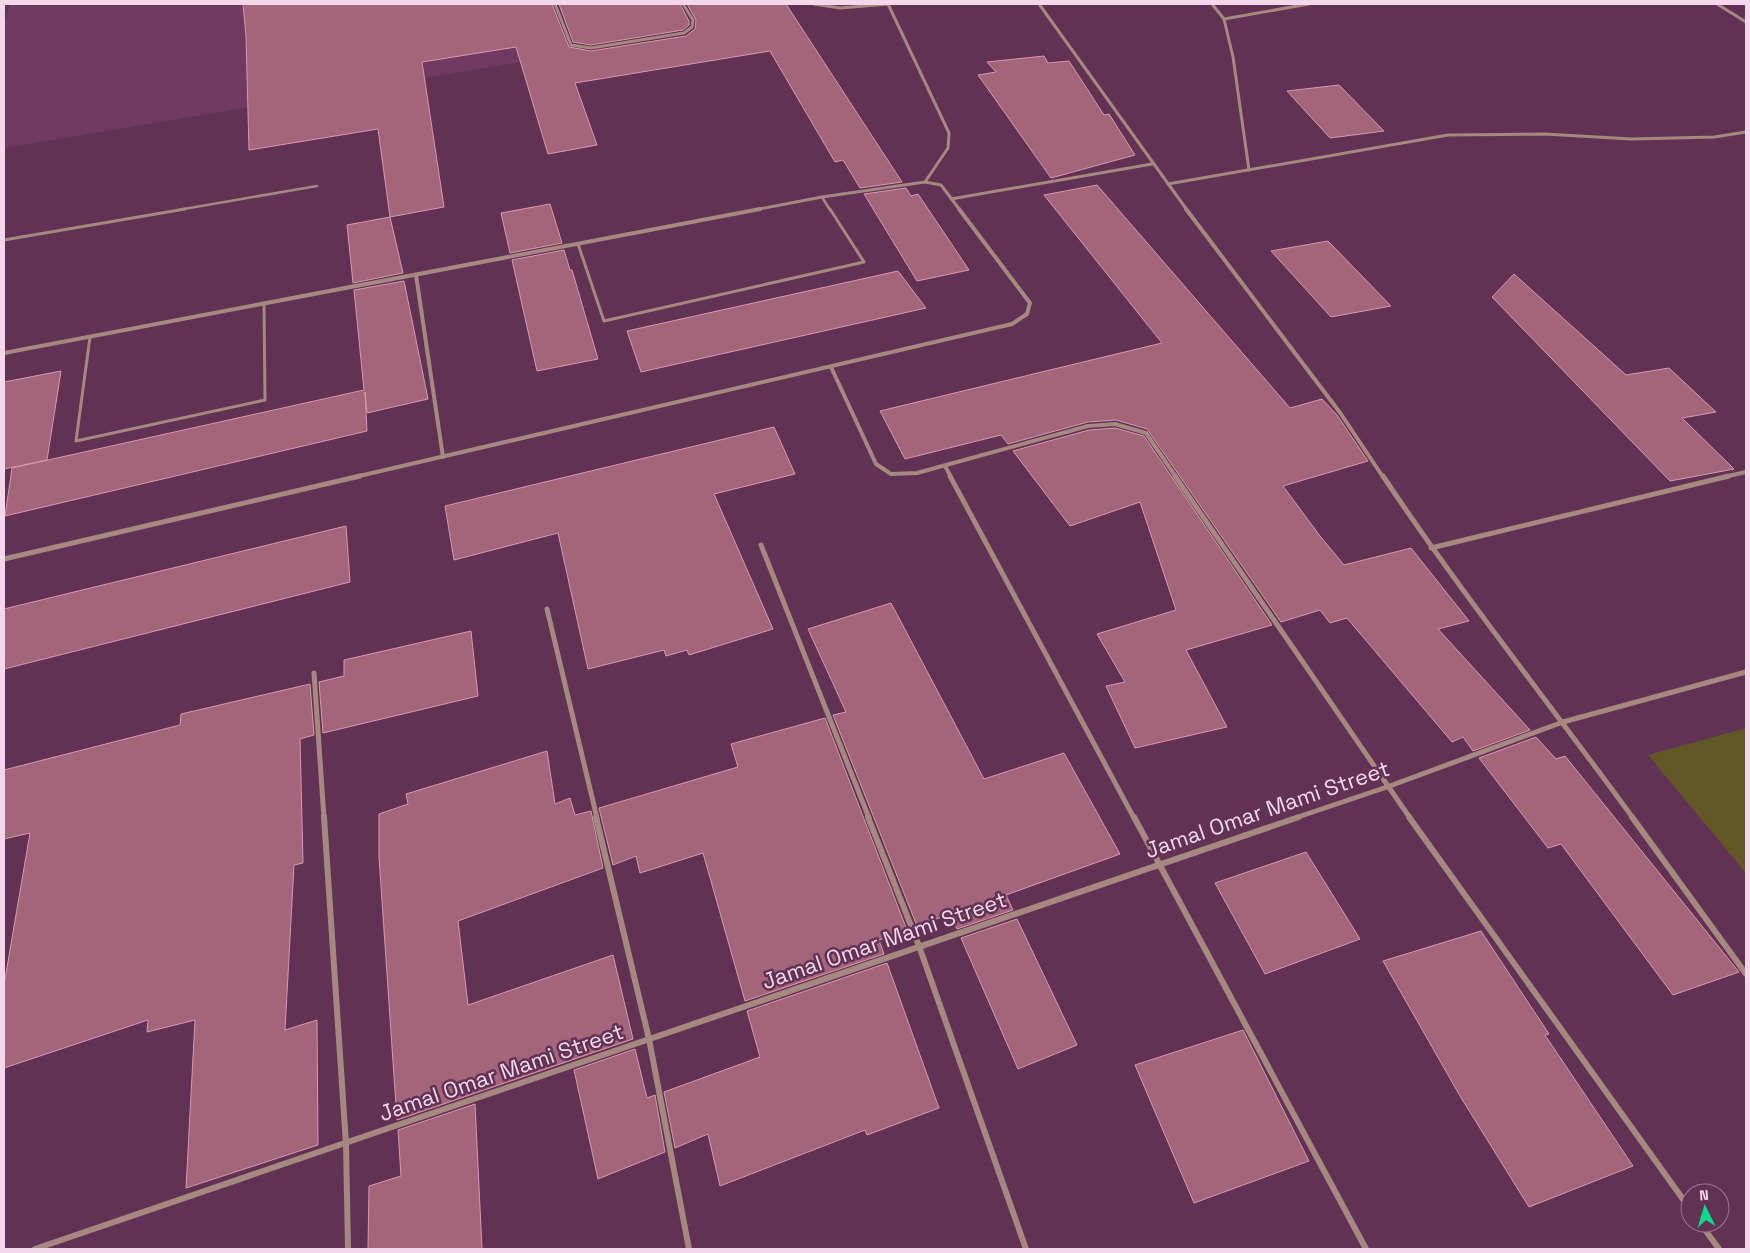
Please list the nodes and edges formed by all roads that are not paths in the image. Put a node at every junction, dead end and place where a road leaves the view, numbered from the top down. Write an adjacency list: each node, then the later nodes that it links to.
1 (555, 4): 2 (street)
2 (683, 4)
3 (814, 4): 4 (street)
4 (888, 4): 14 (street)
5 (1039, 4): 12 (street)
6 (1212, 4): 9 (street)
7 (1309, 4): 9 (street)
8 (1717, 4): 10 (street)
9 (1224, 19): 13 (street)
10 (1746, 22)
11 (1746, 132): 13 (street)
12 (1152, 164): 15 (street); 18 (street)
13 (1249, 170): 15 (street)
14 (925, 182): 17 (street); 18 (street)
15 (1168, 184): 30 (street)
16 (317, 186): 19 (lane)
17 (822, 197): 20 (street); 20 (lane)
18 (951, 199): 25 (street)
19 (4, 240)
20 (578, 244): 21 (street)
21 (416, 275): 22 (street); 26 (street)
22 (264, 304): 23 (street); 23 (lane)
23 (90, 337): 24 (street)
24 (4, 353)
25 (830, 367): 26 (street); 27 (street)
26 (444, 457): 31 (street)
27 (945, 466): 36 (street); 37 (street)
28 (1746, 472): 30 (street)
29 (761, 544): 38 (street)
30 (1431, 548): 35 (street)
31 (4, 559)
32 (547, 609): 40 (street)
33 (1746, 672): 35 (street, Jamal Omar Mami Street)
34 (314, 673): 41 (street)
35 (1563, 722): 36 (street, Jamal Omar Mami Street); 39 (street)
36 (1387, 787): 37 (street, Jamal Omar Mami Street); 42 (street)
37 (1159, 864): 38 (street, Jamal Omar Mami Street); 48 (street)
38 (919, 946): 40 (street, Jamal Omar Mami Street); 47 (street)
39 (1746, 974)
40 (649, 1039): 41 (street, Jamal Omar Mami Street); 46 (street)
41 (346, 1144): 44 (street, Jamal Omar Mami Street); 45 (street)
42 (1680, 1195)
43 (1707, 1233): 49 (street)
44 (35, 1249)
45 (348, 1249)
46 (689, 1249)
47 (1026, 1249)
48 (1366, 1249)
49 (1719, 1249)

